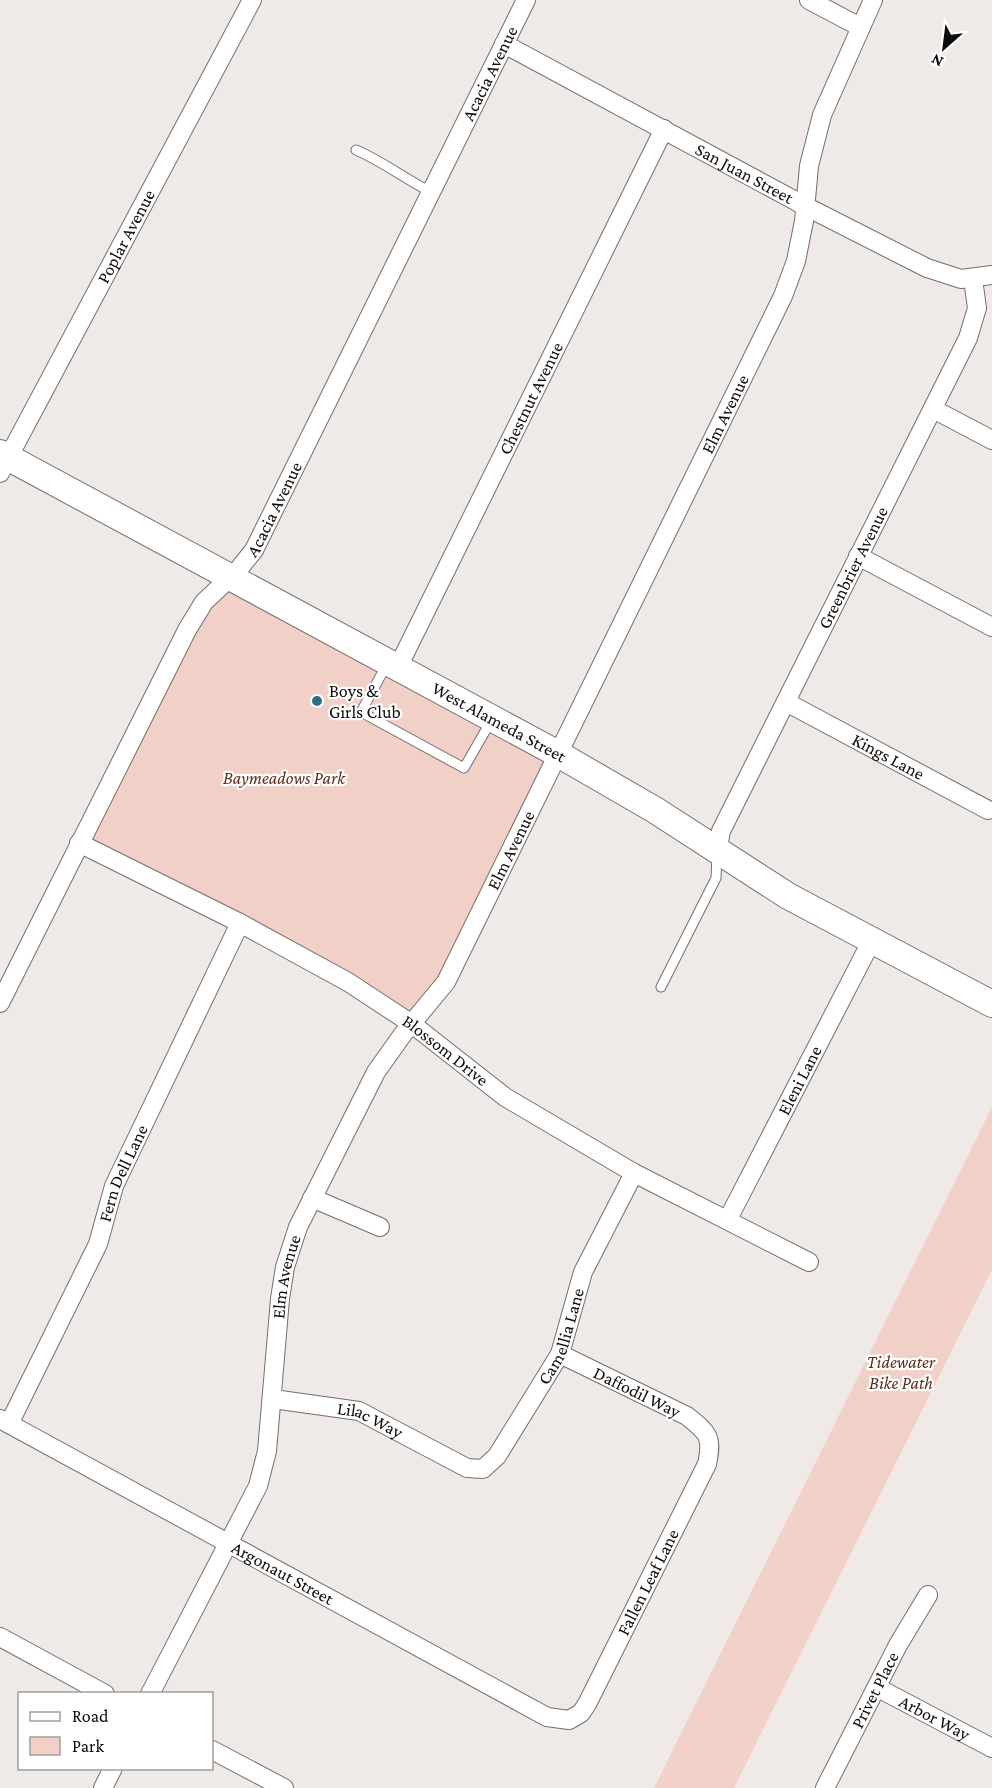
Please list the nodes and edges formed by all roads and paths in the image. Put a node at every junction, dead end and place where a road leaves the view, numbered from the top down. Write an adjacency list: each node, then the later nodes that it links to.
1 (252, 0): 15 (street, Poplar Avenue)
2 (526, 0): 6 (street, Acacia Avenue)
3 (809, 0): 5 (street)
4 (873, 0): 5 (street, Elm Avenue)
5 (860, 27): 10 (street, Elm Avenue)
6 (504, 44): 7 (street, San Juan Street); 9 (street, Acacia Avenue)
7 (664, 129): 10 (street, San Juan Street); 19 (street, Chestnut Avenue)
8 (356, 150): 9 (lane)
9 (431, 192): 17 (street, Acacia Avenue)
10 (805, 206): 12 (street, San Juan Street); 22 (street, Elm Avenue)
11 (992, 275): 12 (street, San Juan Street)
12 (973, 279): 13 (street, Greenbrier Avenue)
13 (933, 409): 14 (street); 16 (street, Greenbrier Avenue)
14 (992, 440)
15 (3, 462): 17 (street, West Alameda Street)
16 (858, 556): 18 (street); 20 (street, Greenbrier Avenue)
17 (229, 578): 19 (street, West Alameda Street); 24 (street, Acacia Avenue)
18 (992, 627)
19 (392, 666): 21 (street, West Alameda Street); 21 (lane)
20 (786, 702): 23 (street, Kings Lane); 25 (street, Greenbrier Avenue)
21 (492, 719): 22 (street, West Alameda Street)
22 (558, 754): 25 (street, West Alameda Street); 31 (street, Elm Avenue)
23 (988, 810)
24 (79, 843): 26 (street, Blossom Drive); 29 (street, Acacia Avenue)
25 (717, 852): 27 (street, West Alameda Street); 28 (lane)
26 (240, 923): 31 (street, Blossom Drive); 39 (street, Fern Dell Lane)
27 (871, 942): 30 (street, West Alameda Street); 34 (street, Eleni Lane)
28 (661, 987)
29 (0, 1003)
30 (992, 1004)
31 (412, 1024): 32 (street, Blossom Drive); 33 (street, Elm Avenue)
32 (634, 1173): 34 (street, Blossom Drive); 37 (street, Camellia Lane)
33 (312, 1198): 35 (street); 38 (street, Elm Avenue)
34 (728, 1219): 36 (street, Blossom Drive)
35 (380, 1227)
36 (808, 1262)
37 (560, 1354): 40 (street, Daffodil Way); 41 (street, Camellia Lane)
38 (273, 1399): 41 (street, Lilac Way); 42 (street, Elm Avenue)
39 (5, 1422): 42 (street, Argonaut Street)
40 (709, 1437): 48 (street, Fallen Leaf Lane)
41 (461, 1465)
42 (228, 1545): 47 (street, Elm Avenue); 48 (street, Argonaut Street)
43 (928, 1595): 45 (street, Privet Place)
44 (0, 1637): 46 (street)
45 (878, 1688): 49 (street, Arbor Way); 54 (street, Privet Place)
46 (101, 1692)
47 (151, 1692)
48 (569, 1720)
49 (992, 1748)
50 (213, 1751): 53 (street)
51 (112, 1770): 52 (street)
52 (103, 1788)
53 (284, 1788)
54 (825, 1788)

